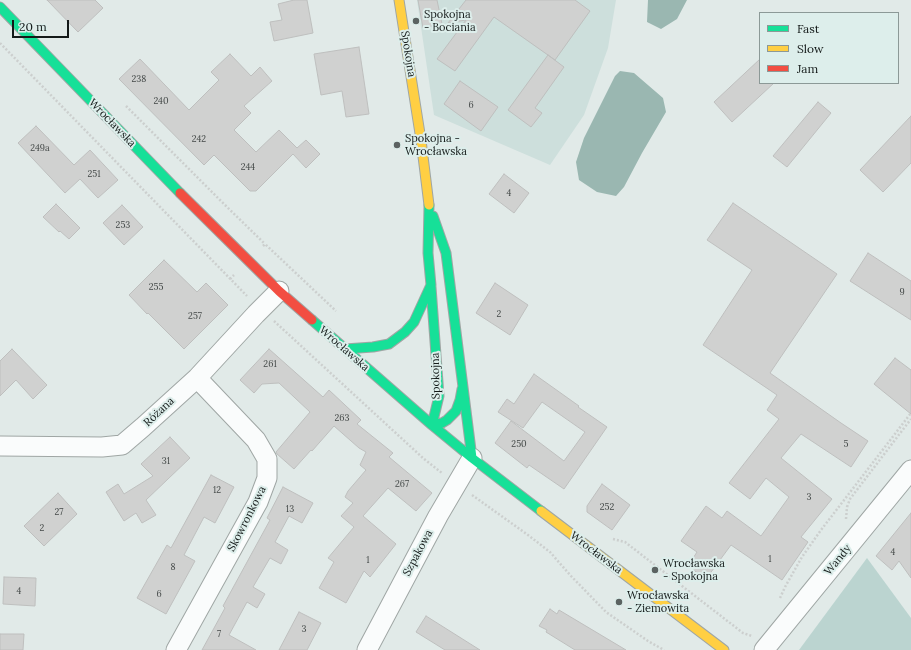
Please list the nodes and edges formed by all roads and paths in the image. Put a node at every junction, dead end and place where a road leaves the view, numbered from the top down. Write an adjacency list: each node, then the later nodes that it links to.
1 (399, 0): 4 (main road, Spokojna)
2 (0, 7): 7 (main road, Wrocławska)
3 (121, 100): 5 (path)
4 (429, 204): 6 (main road, Spokojna); 9 (main road, Spokojna)
5 (265, 244)
6 (430, 285): 8 (main road, Spokojna); 13 (main road, Spokojna)
7 (279, 291): 8 (main road, Wrocławska); 10 (street, Różana)
8 (345, 349): 13 (main road, Wrocławska)
9 (462, 375): 13 (main road, Spokojna); 15 (main road, Spokojna)
10 (196, 378): 14 (street, Różana); 21 (street, Skowronkowa)
11 (911, 413): 18 (path)
12 (911, 419): 17 (path)
13 (432, 425): 15 (main road, Wrocławska)
14 (0, 446)
15 (472, 458): 22 (street, Szpakowa); 23 (main road, Wrocławska)
16 (911, 470): 20 (street, Wandy)
17 (846, 522)
18 (780, 600)
19 (712, 610): 20 (path)
20 (760, 643)
21 (176, 650)
22 (367, 650)
23 (724, 650)

